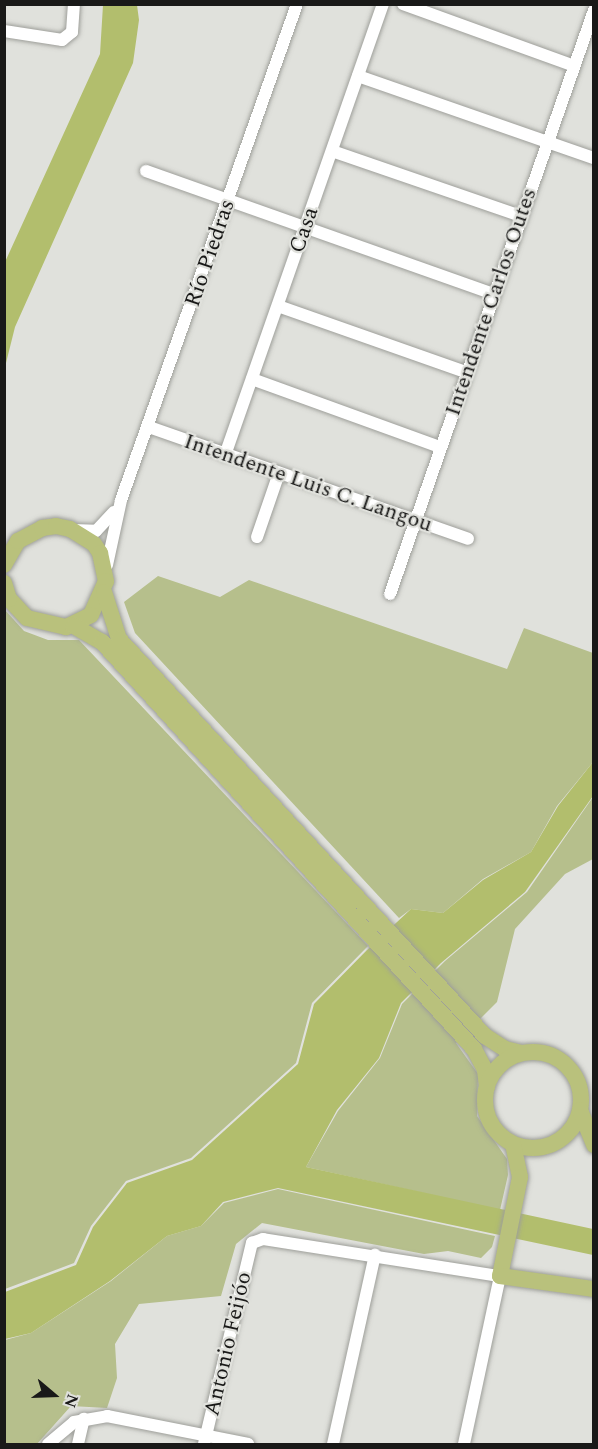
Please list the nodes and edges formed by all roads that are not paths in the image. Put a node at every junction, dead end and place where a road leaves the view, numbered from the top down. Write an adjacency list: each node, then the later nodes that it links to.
1 (74, 4): 6 (street)
2 (297, 4): 13 (street, Río Piedras)
3 (383, 4): 8 (street, Casa)
4 (403, 4): 7 (street)
5 (594, 10): 7 (street, Intendente Carlos Outes)
6 (4, 31)
7 (574, 66): 9 (street, Intendente Carlos Outes)
8 (358, 76): 9 (street); 10 (street, Casa)
9 (548, 143): 11 (street); 14 (street, Intendente Carlos Outes)
10 (332, 151): 14 (street); 15 (street, Casa)
11 (594, 158)
12 (146, 171): 13 (street)
13 (229, 201): 15 (street); 20 (street, Río Piedras)
14 (521, 216): 16 (street, Intendente Carlos Outes)
15 (304, 228): 16 (street); 17 (street, Casa)
16 (494, 294): 18 (street, Intendente Carlos Outes)
17 (278, 306): 18 (street); 19 (street, Casa)
18 (465, 372): 21 (street, Intendente Carlos Outes)
19 (252, 379): 21 (street); 22 (street, Casa)
20 (149, 427): 22 (street, Intendente Luis C. Langou); 24 (street, Río Piedras)
21 (440, 447): 25 (street, Intendente Carlos Outes)
22 (225, 455): 23 (street, Intendente Luis C. Langou)
23 (279, 473): 25 (street, Intendente Luis C. Langou); 27 (street)
24 (121, 500): 26 (street); 31 (street)
25 (415, 520): 28 (street, Intendente Luis C. Langou); 34 (street, Intendente Carlos Outes)
26 (70, 529): 29 (main road); 31 (main road)
27 (257, 537)
28 (468, 539)
29 (11, 542): 30 (main road)
30 (4, 565)
31 (106, 572): 33 (main road)
32 (4, 583): 35 (main road)
33 (104, 592): 35 (main road); 36 (main road)
34 (390, 594)
35 (74, 626): 36 (main road)
36 (353, 903): 37 (main road)
37 (480, 1043): 38 (main road); 39 (main road)
38 (521, 1053): 39 (main road); 40 (main road)
39 (487, 1087): 41 (main road)
40 (580, 1110): 42 (main road); 43 (main road)
41 (513, 1144): 43 (main road); 44 (main road)
42 (594, 1145)
43 (544, 1147): 44 (main road)
44 (518, 1184): 46 (main road)
45 (375, 1255): 46 (street); 49 (street, Antonio Feijóo); 53 (street)
46 (500, 1276): 47 (main road); 54 (street)
47 (594, 1289)
48 (84, 1419): 49 (street); 50 (street); 51 (street)
49 (205, 1440): 52 (street)
50 (48, 1444)
51 (78, 1444)
52 (248, 1444)
53 (333, 1444)
54 (464, 1444)

